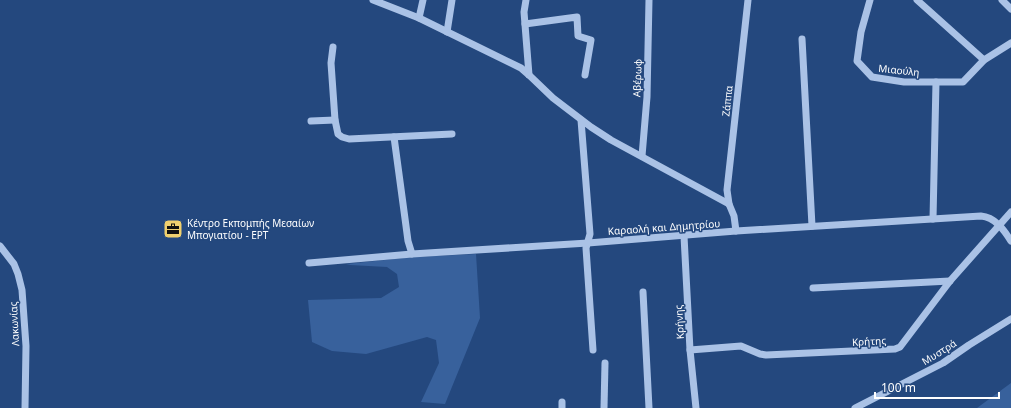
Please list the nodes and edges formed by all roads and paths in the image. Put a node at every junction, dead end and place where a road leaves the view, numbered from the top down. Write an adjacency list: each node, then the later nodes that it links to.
1 (372, 0): 11 (street)
2 (423, 0): 11 (street)
3 (452, 0): 13 (street)
4 (526, 0): 12 (street)
5 (649, 0): 26 (street, Αβέρωφ)
6 (748, 0): 27 (street, Ζάππα)
7 (870, 0): 20 (street, Μιαούλη)
8 (917, 0): 17 (street)
9 (1002, 0): 10 (street)
10 (1011, 9)
11 (419, 18): 13 (street)
12 (525, 24): 18 (street); 19 (street)
13 (447, 32): 18 (street)
14 (802, 39): 31 (street)
15 (1011, 43): 17 (street)
16 (333, 47): 21 (street)
17 (984, 60): 20 (street)
18 (529, 75): 22 (street)
19 (585, 75)
20 (936, 82): 29 (street)
21 (335, 120): 23 (street); 25 (street)
22 (581, 120): 26 (street); 35 (street)
23 (310, 121)
24 (452, 134): 25 (street)
25 (394, 136): 37 (street)
26 (642, 156): 27 (street)
27 (728, 204): 32 (street, Ζάππα)
28 (1011, 212): 30 (street, Κρήτης)
29 (933, 219): 30 (street, Καραολή και Δημητρίου); 31 (street, Καραολή και Δημητρίου)
30 (1000, 225): 34 (street, Καραολή και Δημητρίου); 39 (street, Κρήτης)
31 (812, 226): 32 (street, Καραολή και Δημητρίου)
32 (736, 231): 33 (street, Καραολή και Δημητρίου)
33 (684, 236): 35 (street, Καραολή και Δημητρίου); 44 (street, Κρήνης)
34 (1011, 241)
35 (588, 243): 37 (street, Καραολή και Δημητρίου); 43 (street)
36 (0, 246): 46 (street, Λακωνίας)
37 (412, 254): 38 (street, Καραολή και Δημητρίου)
38 (309, 263)
39 (950, 281): 40 (street); 44 (street, Κρήτης)
40 (813, 288)
41 (643, 292): 48 (street)
42 (1011, 319): 50 (street, Μυστρά)
43 (593, 350)
44 (690, 350): 49 (street, Κρήνης)
45 (605, 363): 47 (street)
46 (24, 408)
47 (604, 408)
48 (649, 408)
49 (696, 408)
50 (854, 408)

